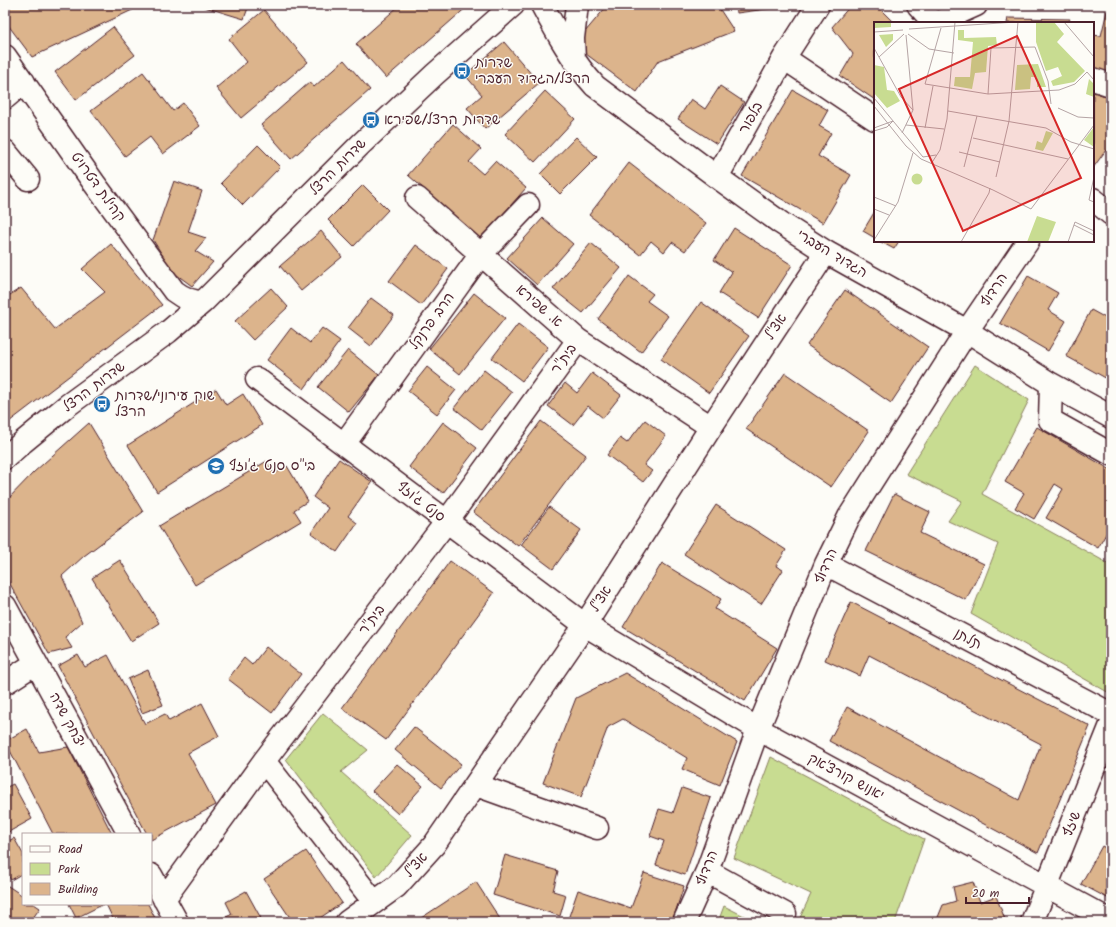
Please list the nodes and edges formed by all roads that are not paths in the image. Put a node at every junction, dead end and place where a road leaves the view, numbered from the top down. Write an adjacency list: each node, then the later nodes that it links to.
1 (513, 5): 29 (street, שדרות הרצל)
2 (542, 5): 11 (street, הגדוד העברי)
3 (577, 5): 11 (street)
4 (818, 5): 10 (street, בלפור)
5 (918, 5): 7 (street)
6 (976, 5): 8 (street)
7 (934, 22)
8 (937, 22)
9 (5, 56): 13 (street, קהילת דטרויט)
10 (784, 58): 16 (street); 18 (street, בלפור)
11 (574, 61): 18 (street, הגדוד העברי)
12 (1094, 79): 14 (street)
13 (24, 82): 15 (street); 29 (street, קהילת דטרויט)
14 (1111, 86)
15 (5, 98)
16 (874, 118)
17 (5, 151): 19 (street)
18 (717, 177): 24 (street, הגדוד העברי)
19 (28, 179)
20 (417, 198): 27 (street, א. שפירא)
21 (1094, 200): 23 (street)
22 (528, 205): 27 (street, הרב פרנקל)
23 (1111, 214)
24 (781, 223): 26 (street, הגדוד העברי); 28 (street)
25 (1027, 242): 30 (street, הרדוף)
26 (826, 252): 28 (street, אצ"ל); 30 (street, הגדוד העברי)
27 (480, 254): 31 (street, א. שפירא); 37 (street, הרב פרנקל)
28 (811, 274): 35 (street, אצ"ל)
29 (202, 302): 36 (street, שדרות הרצל); 39 (street, שדרות הרצל)
30 (967, 331): 33 (street, הגדוד העברי); 41 (street, הרדוף)
31 (578, 340): 35 (street, א. שפירא); 40 (street, בית"ר)
32 (257, 379): 37 (street, סנט ג'וזף)
33 (1051, 384): 34 (street, הגדוד העברי); 38 (street)
34 (1111, 417)
35 (711, 427): 43 (street, אצ"ל)
36 (5, 444)
37 (344, 444): 40 (street, סנט ג'וזף)
38 (1111, 454)
39 (5, 458)
40 (447, 521): 43 (street, סנט ג'וזף); 49 (street, בית"ר)
41 (826, 564): 46 (street, תלתן); 48 (street, הרדוף)
42 (5, 606): 44 (street, יצחק שדה)
43 (585, 625): 48 (street, יאנוש קורצ'אק); 50 (street, אצ"ל)
44 (36, 663): 45 (street); 52 (street, יצחק שדה)
45 (5, 683)
46 (1111, 714)
47 (1111, 725): 55 (street, שיזף)
48 (758, 729): 53 (street, הרדוף); 55 (street, יאנוש קורצ'אק)
49 (264, 761): 56 (street, בית"ר); 57 (street)
50 (476, 785): 51 (street); 57 (street, אצ"ל)
51 (597, 828)
52 (128, 833)
53 (707, 871): 58 (street); 62 (street, הרדוף)
54 (152, 877): 56 (street)
55 (1047, 886): 59 (street, יאנוש קורצ'אק); 63 (street, שיזף)
56 (164, 898): 60 (street)
57 (374, 902): 61 (street, אצ"ל)
58 (785, 914)
59 (1111, 921)
60 (177, 922)
61 (347, 922)
62 (684, 922)
63 (1032, 922)

